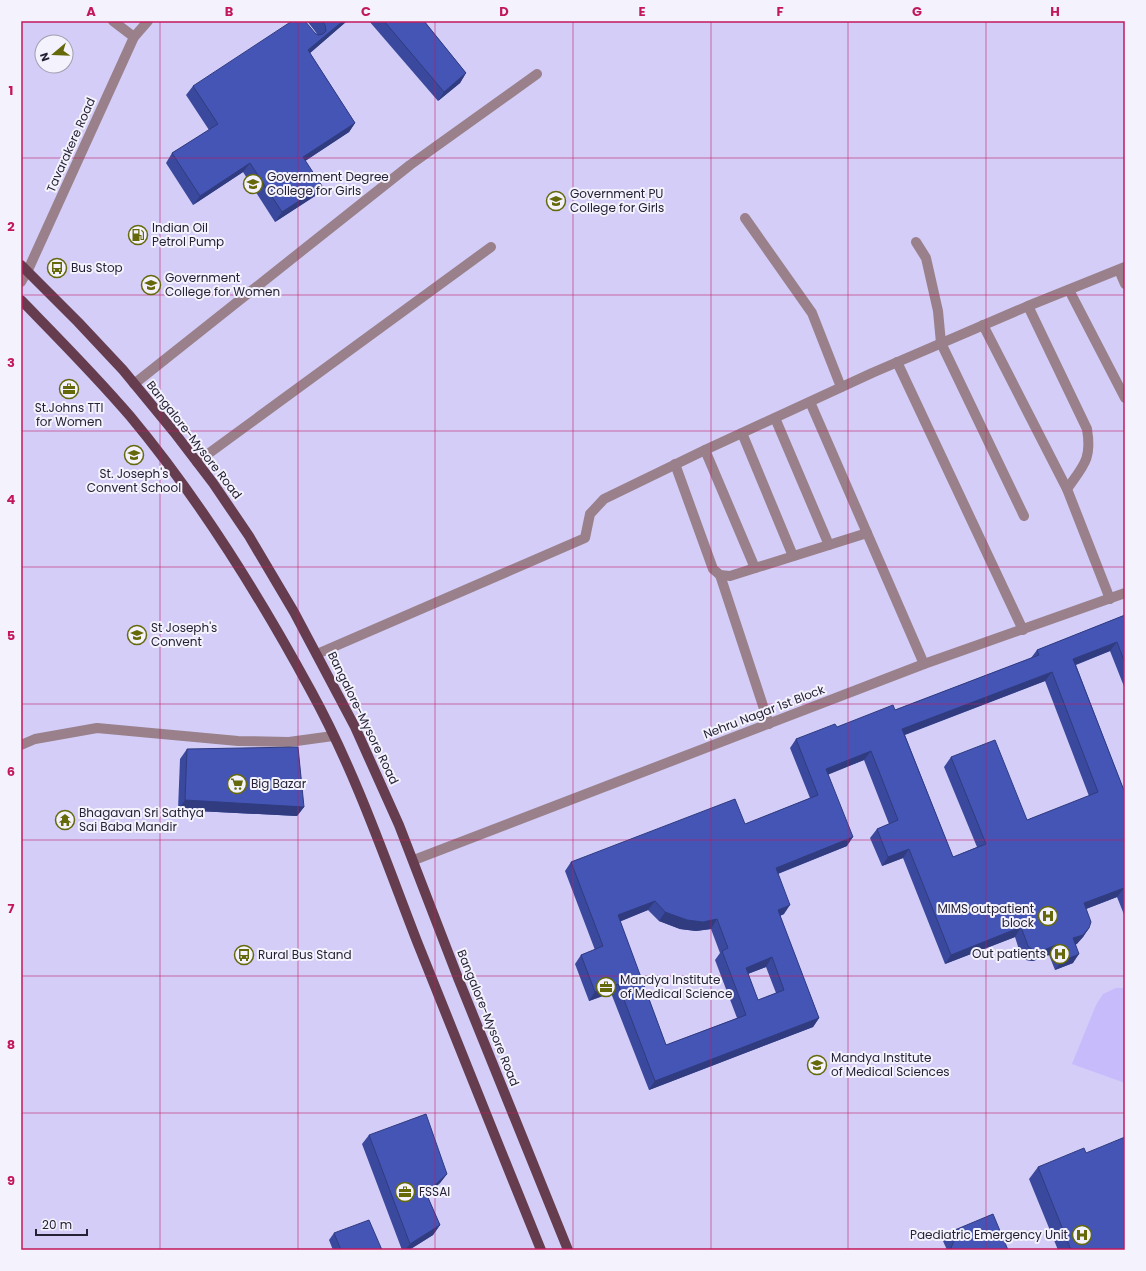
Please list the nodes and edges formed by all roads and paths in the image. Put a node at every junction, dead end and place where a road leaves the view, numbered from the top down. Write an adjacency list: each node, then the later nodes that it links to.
1 (113, 21): 3 (street)
2 (148, 21): 3 (street, Tavarakere Road)
3 (134, 37): 8 (street, Tavarakere Road)
4 (536, 74): 18 (street)
5 (745, 218): 19 (street)
6 (916, 242): 16 (street)
7 (491, 247): 25 (street)
8 (24, 268): 10 (street, Tavarakere Road); 18 (main road, Bangalore-Mysore Road)
9 (1122, 269): 11 (street); 12 (street)
10 (21, 282)
11 (1125, 284)
12 (1069, 290): 14 (street); 20 (street)
13 (21, 300): 40 (main road)
14 (1028, 306): 15 (street); 27 (street)
15 (983, 325): 16 (street); 27 (street)
16 (941, 343): 17 (street); 28 (street)
17 (897, 362): 19 (street); 36 (street)
18 (134, 384): 25 (main road, Bangalore-Mysore Road)
19 (841, 387): 21 (street)
20 (1125, 398)
21 (810, 402): 22 (street); 29 (street)
22 (775, 418): 23 (street); 30 (street)
23 (742, 433): 24 (street); 31 (street)
24 (705, 450): 26 (street); 32 (street)
25 (197, 462): 37 (main road, Bangalore-Mysore Road)
26 (675, 464): 33 (street); 37 (street)
27 (1067, 489): 35 (street)
28 (1024, 516)
29 (867, 533): 30 (street); 38 (street)
30 (829, 545): 31 (street)
31 (793, 556): 32 (street)
32 (755, 568): 33 (street)
33 (720, 575): 39 (street)
34 (1125, 593): 35 (street, Nehru Nagar 1st Block)
35 (1110, 598): 36 (street, Nehru Nagar 1st Block)
36 (1022, 630): 38 (street, Nehru Nagar 1st Block)
37 (318, 654): 42 (main road, Bangalore-Mysore Road)
38 (924, 664): 39 (street, Nehru Nagar 1st Block)
39 (769, 724): 42 (street, Nehru Nagar 1st Block)
40 (334, 736): 41 (street); 43 (main road)
41 (21, 744)
42 (414, 860): 44 (main road, Bangalore-Mysore Road)
43 (541, 1250)
44 (568, 1250)

